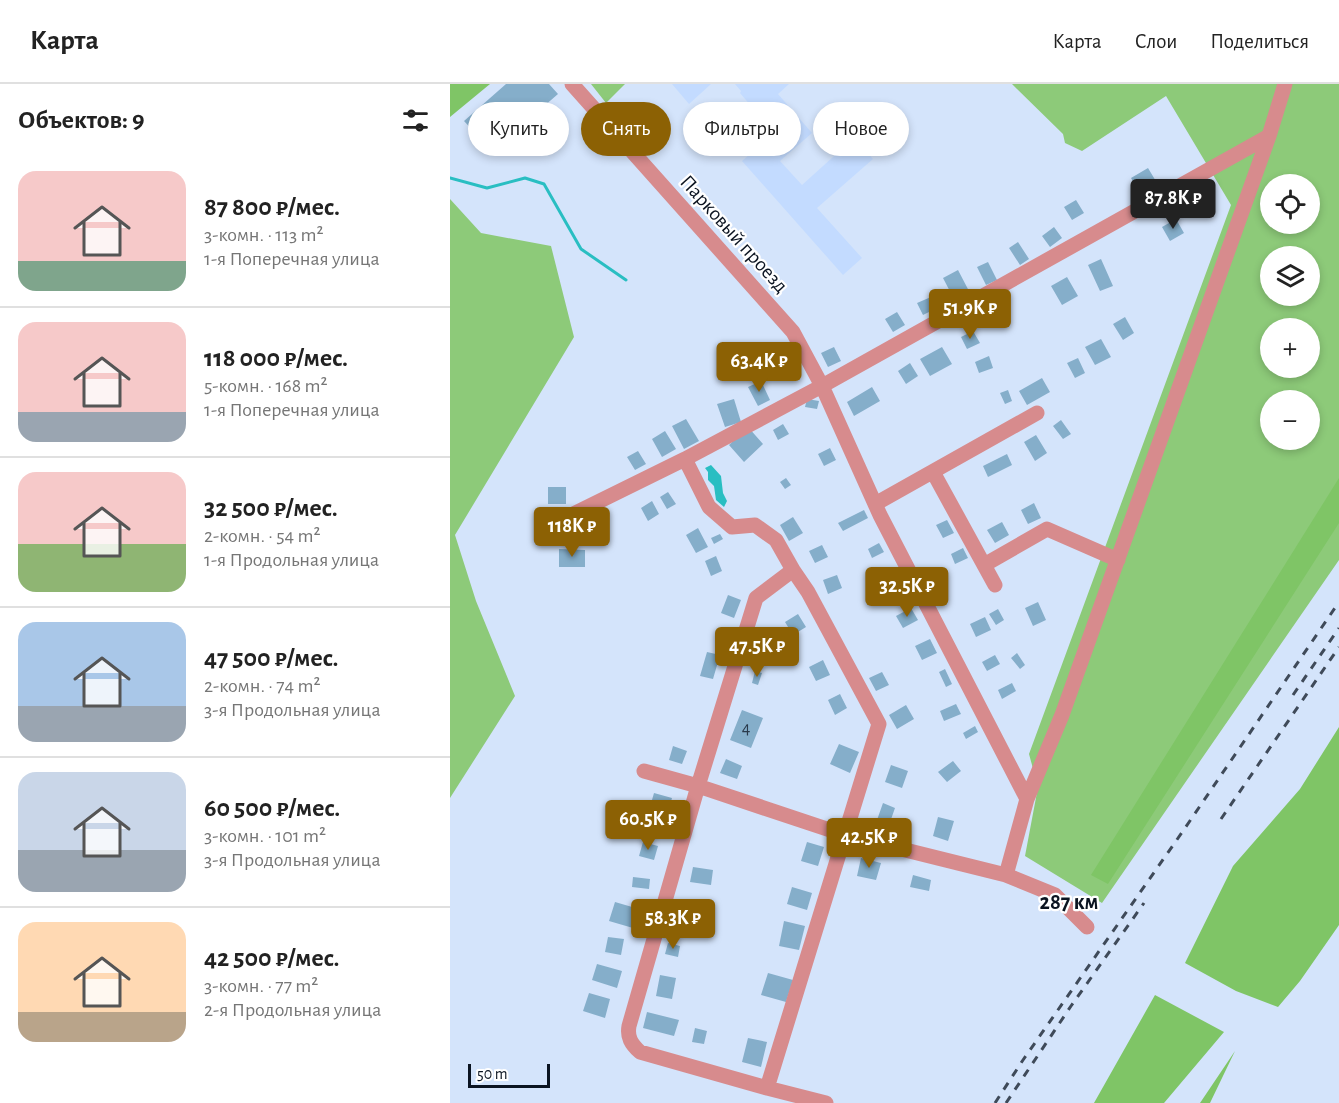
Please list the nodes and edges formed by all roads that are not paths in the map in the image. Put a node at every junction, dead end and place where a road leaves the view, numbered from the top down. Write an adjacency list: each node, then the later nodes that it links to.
1 (572, 84): 4 (street, Парковый проезд)
2 (1285, 84): 3 (street)
3 (1269, 136): 4 (street); 10 (street)
4 (822, 386): 6 (street); 8 (street, Парковый проезд)
5 (1037, 413): 7 (street)
6 (685, 459): 9 (street); 12 (street)
7 (933, 472): 8 (street); 11 (street)
8 (875, 504): 16 (street, Парковый проезд)
9 (545, 528)
10 (1118, 560): 11 (street); 16 (street)
11 (984, 565): 13 (street)
12 (793, 570): 15 (street); 17 (street)
13 (995, 585)
14 (644, 771): 15 (street)
15 (698, 786): 17 (street); 20 (street)
16 (1027, 799): 18 (street)
17 (845, 835): 18 (street); 20 (street)
18 (1006, 875): 19 (street)
19 (1086, 927)
20 (767, 1088): 21 (street)
21 (826, 1103)

